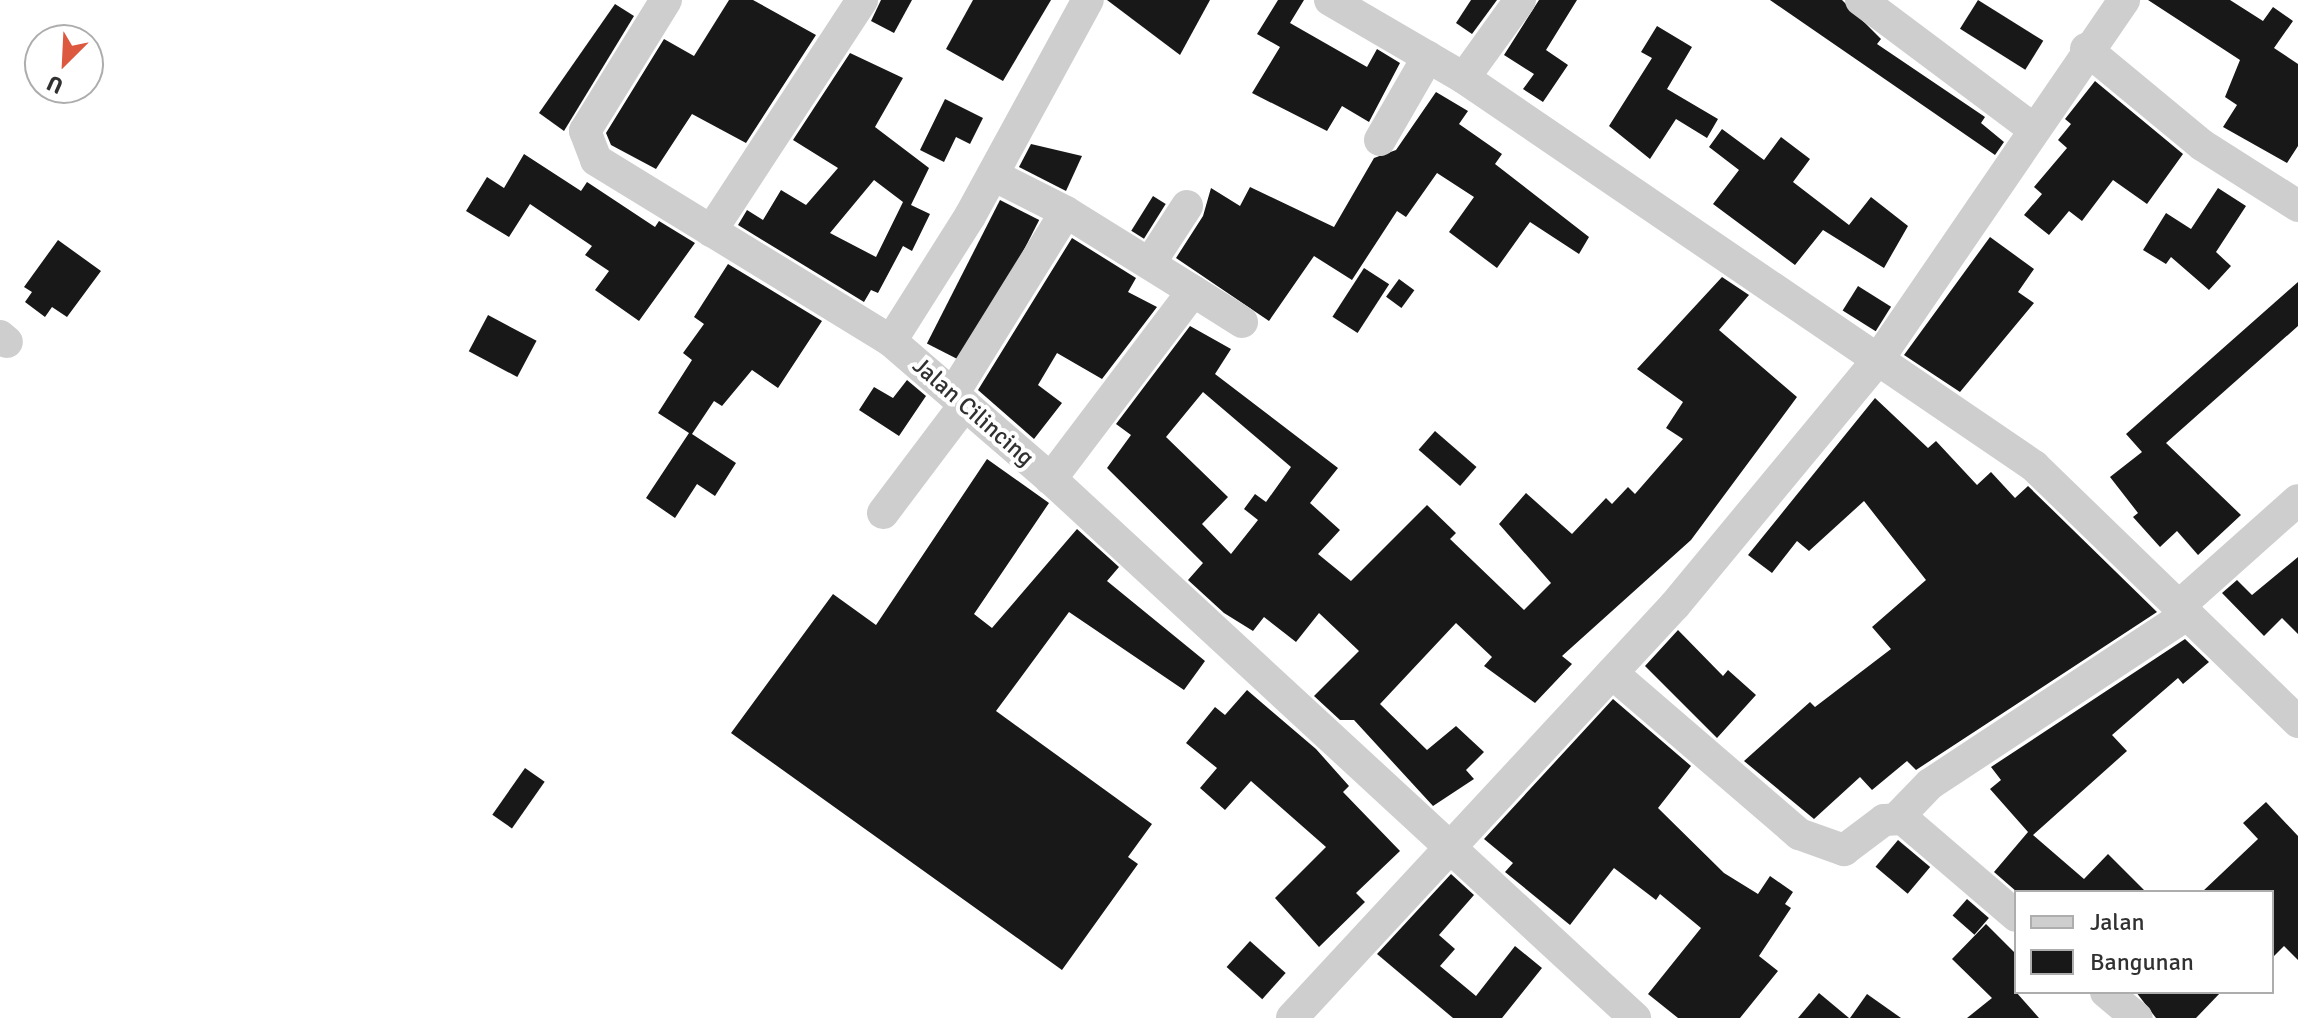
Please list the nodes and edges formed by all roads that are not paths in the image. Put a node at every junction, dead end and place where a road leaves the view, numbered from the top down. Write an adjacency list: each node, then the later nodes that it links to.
1 (666, 0): 17 (street, Jalan Cilincing)
2 (862, 0): 17 (street)
3 (1088, 0): 13 (street)
4 (1330, 0): 9 (street)
5 (1520, 0): 10 (street)
6 (1861, 0): 11 (street)
7 (2124, 0): 8 (street)
8 (2086, 49): 11 (street); 15 (street)
9 (1428, 57): 10 (street); 12 (street)
10 (1464, 78): 22 (street)
11 (2031, 127): 22 (street)
12 (1380, 140)
13 (993, 175): 16 (street); 21 (street)
14 (1187, 206): 18 (street)
15 (2298, 206)
16 (1066, 212): 18 (street); 23 (street)
17 (711, 231): 21 (street, Jalan Cilincing)
18 (1150, 263): 19 (street)
19 (1193, 291): 20 (street); 24 (street)
20 (1242, 322)
21 (891, 341): 23 (street, Jalan Cilincing)
22 (1879, 358): 27 (street); 28 (street)
23 (959, 399): 24 (street, Jalan Cilincing); 26 (street)
24 (1051, 479): 31 (street, Jalan Cilincing)
25 (2298, 500): 27 (street)
26 (883, 513)
27 (2183, 610): 29 (street); 30 (street)
28 (1612, 673): 30 (street); 31 (street)
29 (2298, 722)
30 (1898, 817): 32 (street)
31 (1443, 847): 34 (street); 35 (street, Jalan Cilincing)
32 (2014, 914)
33 (2108, 994): 36 (street)
34 (1292, 1018)
35 (1635, 1018)
36 (2137, 1018)

